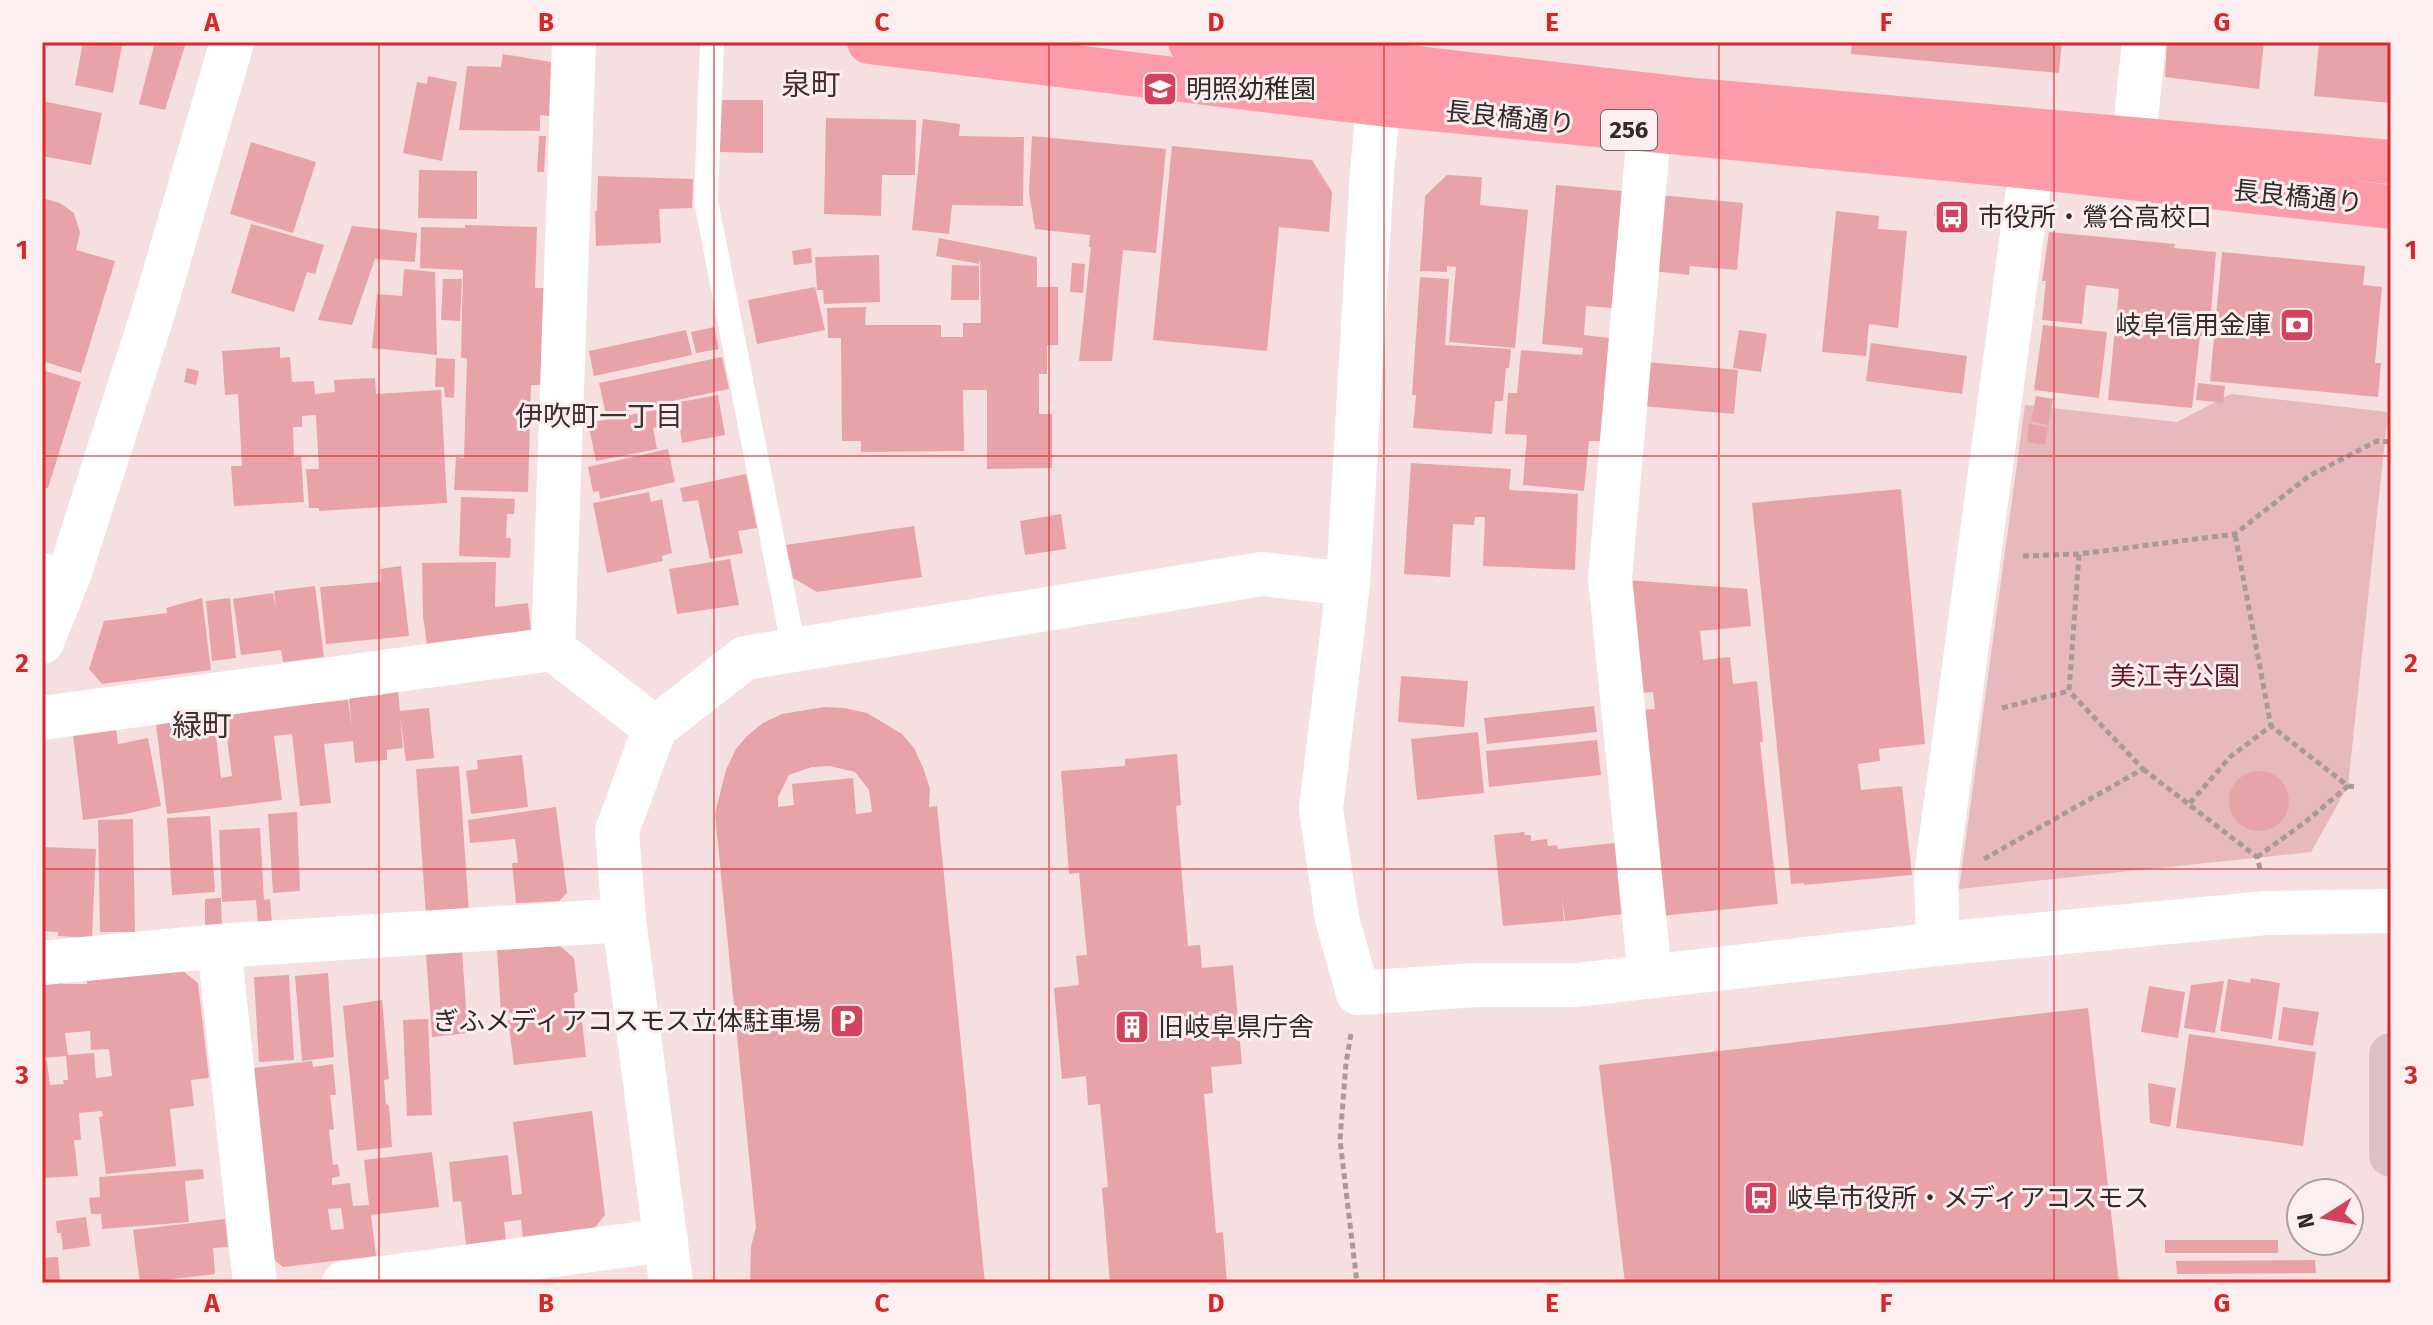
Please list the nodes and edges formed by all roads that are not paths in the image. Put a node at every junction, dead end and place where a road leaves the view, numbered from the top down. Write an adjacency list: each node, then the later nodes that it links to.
1 (232, 42): 13 (street)
2 (574, 42): 16 (street)
3 (712, 42): 17 (lane)
4 (869, 42): 7 (highway, 長良橋通り / 256)
5 (1190, 42): 7 (highway, 長良橋通り / 256)
6 (2144, 42): 9 (street)
7 (1382, 70): 8 (highway, 長良橋通り / 256); 9 (highway, 長良橋通り / 256); 14 (street)
8 (1649, 132): 11 (highway, 長良橋通り / 256); 25 (street)
9 (2134, 138): 10 (highway, 長良橋通り / 256)
10 (2391, 162)
11 (2031, 167): 12 (highway, 長良橋通り / 256); 22 (street)
12 (2391, 207)
13 (56, 569): 15 (street)
14 (1348, 584): 17 (street); 25 (street)
15 (42, 642)
16 (553, 649): 18 (street); 19 (street)
17 (794, 650): 19 (street)
18 (42, 718)
19 (655, 728): 21 (street)
20 (2391, 911): 22 (street)
21 (624, 920): 23 (street); 28 (street)
22 (1938, 944): 25 (street)
23 (219, 946): 24 (street); 29 (street)
24 (42, 963)
25 (1650, 976)
26 (2391, 1055): 27 (main road)
27 (2391, 1151)
28 (666, 1240): 30 (street); 31 (street)
29 (255, 1283)
30 (344, 1283)
31 (671, 1283)

